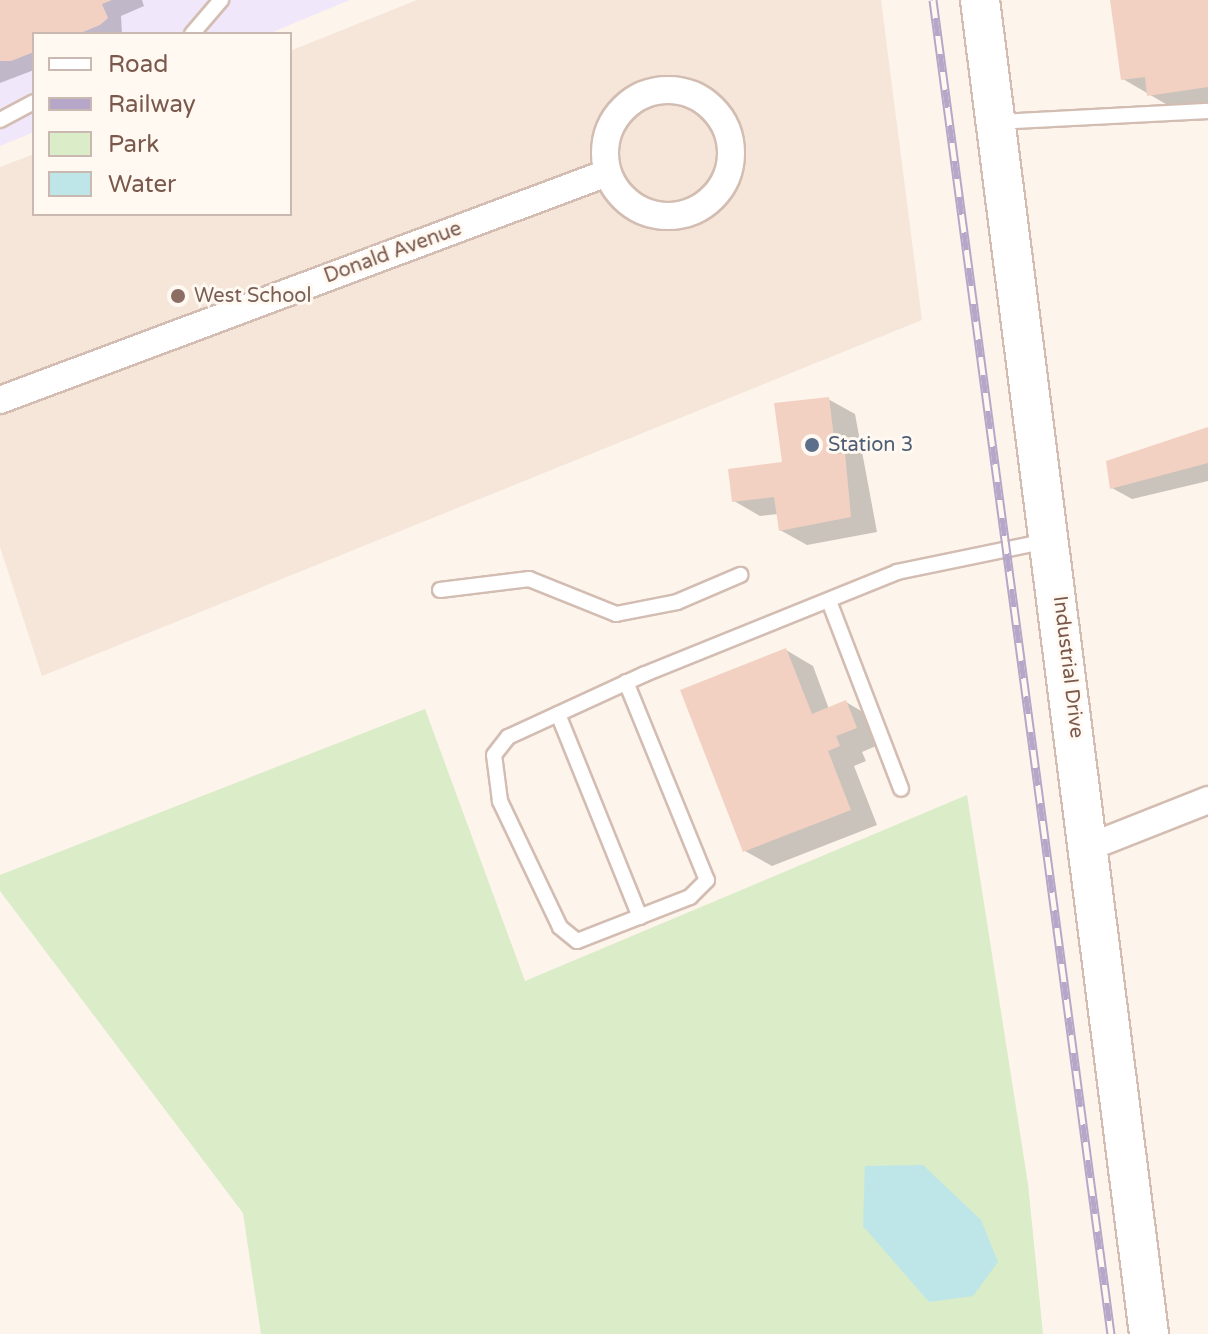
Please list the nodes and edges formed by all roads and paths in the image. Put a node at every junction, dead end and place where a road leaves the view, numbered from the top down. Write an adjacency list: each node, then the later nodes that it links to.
1 (221, 0): 3 (lane)
2 (980, 0): 7 (main road, Industrial Drive)
3 (194, 32)
4 (32, 103): 6 (lane)
5 (1208, 111): 7 (lane)
6 (0, 120)
7 (995, 122): 10 (main road, Industrial Drive)
8 (607, 173): 8 (street); 9 (street, Donald Avenue)
9 (0, 400)
10 (1052, 540): 13 (lane); 18 (main road, Industrial Drive)
11 (740, 575): 12 (lane)
12 (440, 590)
13 (829, 601): 14 (lane); 16 (lane)
14 (626, 682): 15 (lane); 19 (lane)
15 (558, 714): 19 (lane); 19 (lane)
16 (901, 789)
17 (1208, 800): 18 (street)
18 (1092, 846): 20 (main road, Industrial Drive)
19 (640, 917)
20 (1149, 1334)

